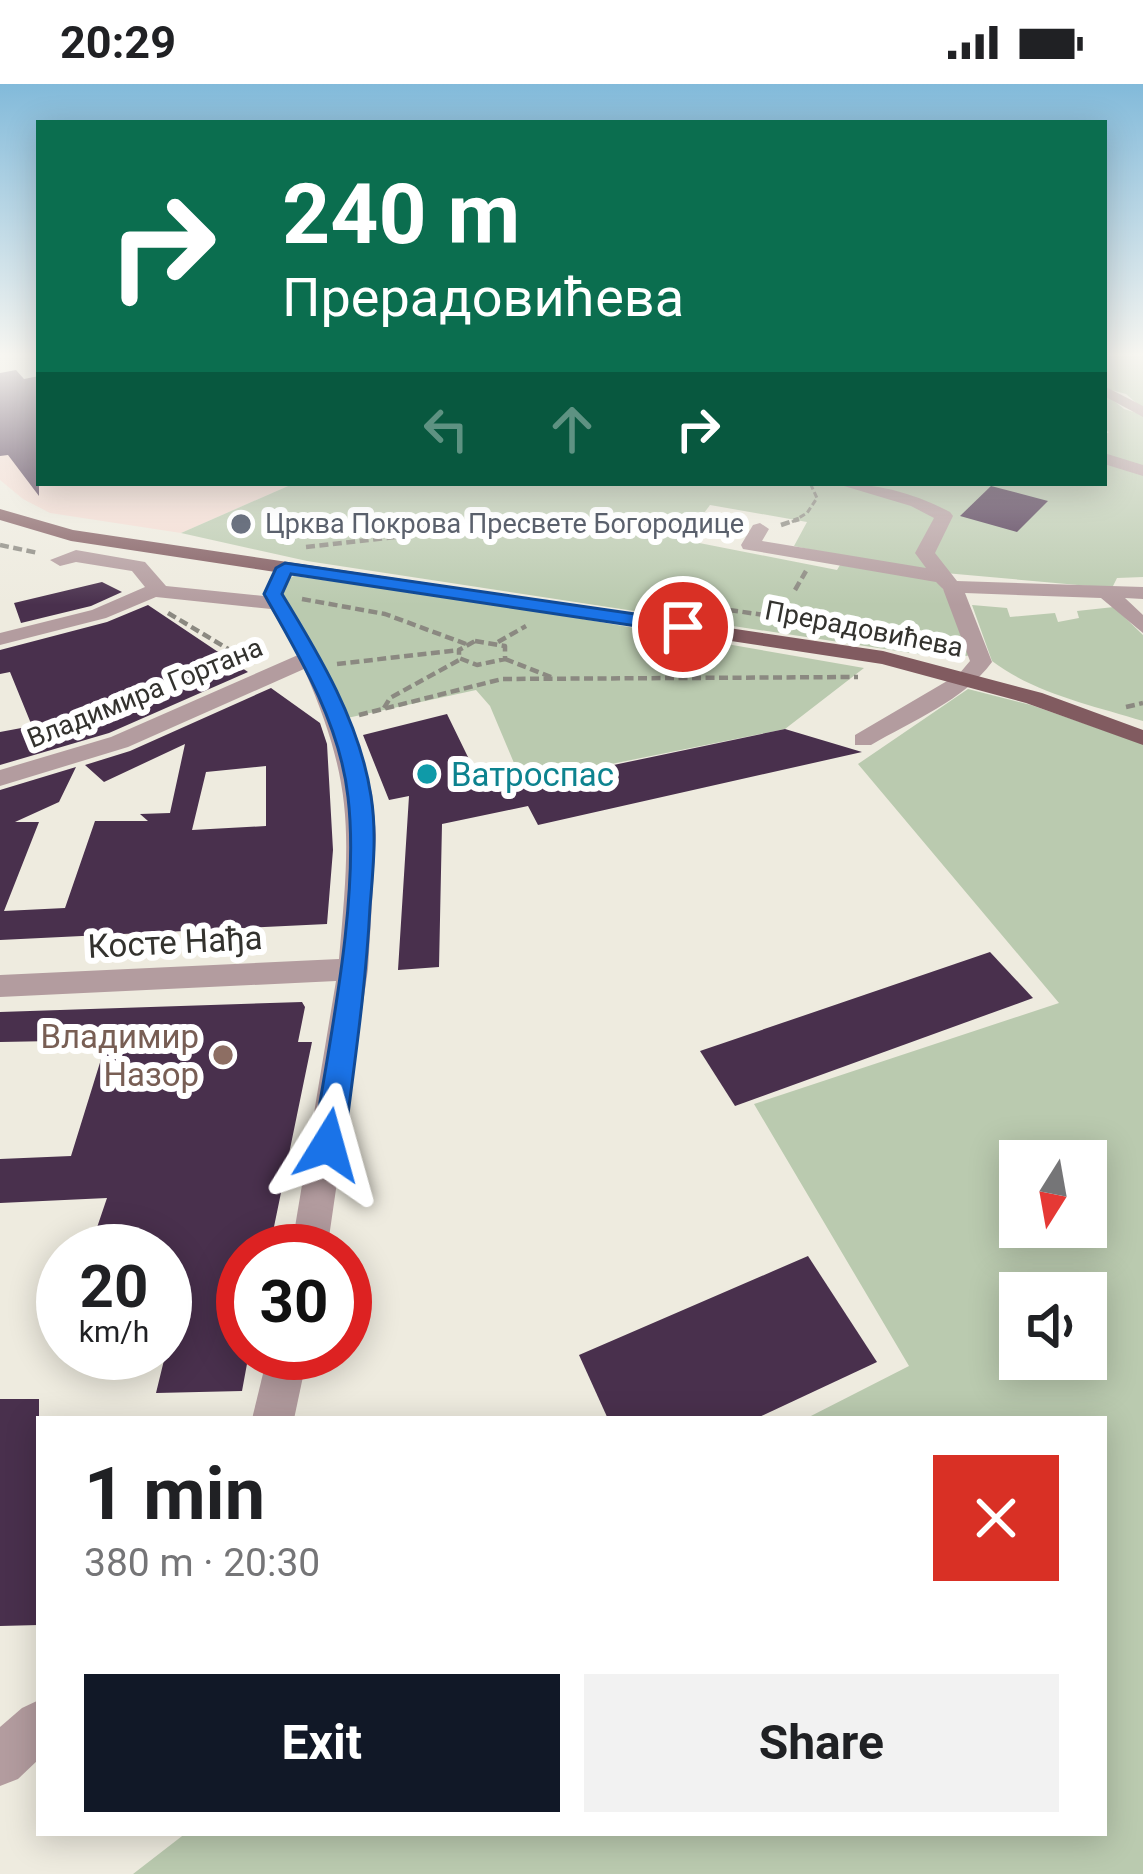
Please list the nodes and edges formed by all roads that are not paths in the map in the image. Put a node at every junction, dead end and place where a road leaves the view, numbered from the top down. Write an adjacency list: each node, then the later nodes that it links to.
1 (1107, 459): 2 (street)
2 (1143, 470)
3 (854, 486): 8 (street)
4 (2, 516): 6 (main road, Прерадовићева)
5 (760, 530): 8 (street)
6 (292, 558): 12 (street); 16 (main road, Прерадовићева)
7 (60, 560): 11 (street)
8 (947, 582): 9 (street); 16 (street)
9 (1106, 591): 10 (street); 13 (street)
10 (1143, 593)
11 (150, 594): 12 (street); 14 (street)
12 (276, 603): 15 (street)
13 (1143, 627)
14 (0, 639)
15 (312, 662): 19 (street, Владимира Гортана); 20 (street)
16 (967, 679): 17 (main road, Прерадовићева); 18 (street)
17 (1143, 738)
18 (863, 740)
19 (0, 778)
20 (353, 969): 21 (street, Косте Нађа); 22 (street)
21 (0, 986)
22 (313, 1224)
23 (282, 1380): 24 (street)
24 (274, 1416)
25 (36, 1728): 26 (street)
26 (0, 1761)

